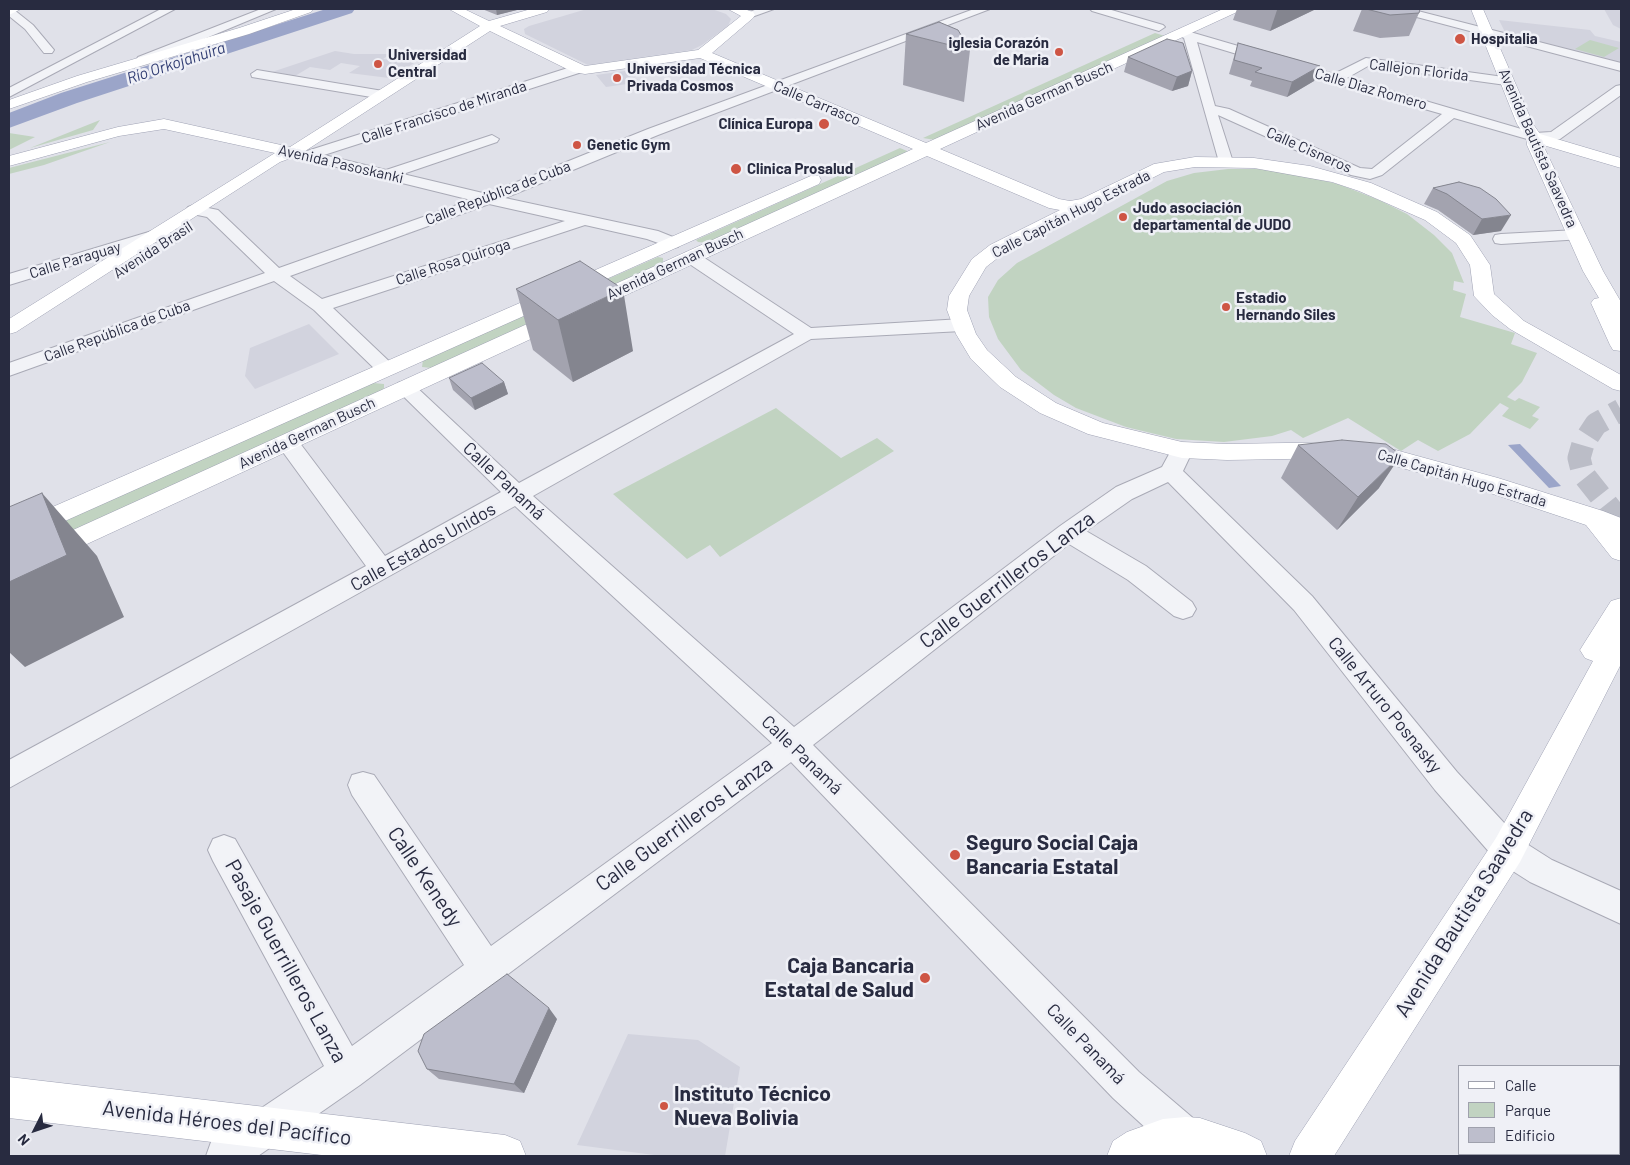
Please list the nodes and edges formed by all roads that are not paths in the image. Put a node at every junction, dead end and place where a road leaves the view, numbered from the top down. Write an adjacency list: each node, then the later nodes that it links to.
1 (14, 9): 14 (main road)
2 (169, 9): 31 (street)
3 (270, 9): 23 (street)
4 (307, 9): 23 (main road)
5 (455, 9): 17 (main road)
6 (550, 9): 17 (main road, Avenida Brasil)
7 (734, 9): 15 (main road)
8 (768, 9): 15 (street, Calle Francisco de Miranda)
9 (984, 9): 29 (street, Calle República de Cuba)
10 (1096, 9): 16 (street)
11 (1233, 9): 19 (main road, Avenida German Busch)
12 (1398, 9): 18 (street)
13 (1477, 9): 18 (main road, Avenida Bautista Saavedra)
14 (9, 11): 21 (street)
15 (749, 15): 22 (main road, Calle Francisco de Miranda)
16 (1164, 25): 19 (main road); 20 (main road)
17 (488, 29): 25 (main road); 32 (main road, Avenida Brasil)
18 (1486, 30): 24 (street); 28 (main road, Avenida Bautista Saavedra)
19 (1184, 34): 27 (street, Calle Diaz Romero); 34 (street); 41 (main road, Avenida German Busch)
20 (1138, 36)
21 (48, 50)
22 (702, 54): 25 (main road, Calle Francisco de Miranda); 29 (main road, Calle Carrasco)
23 (142, 60): 33 (main road)
24 (1621, 67)
25 (578, 69): 42 (street, Calle Francisco de Miranda)
26 (257, 74): 32 (street)
27 (1335, 79): 28 (street, Callejon Florida); 35 (street, Calle Diaz Romero)
28 (1506, 81): 37 (main road, Avenida Bautista Saavedra)
29 (776, 86): 39 (main road, Calle Carrasco); 48 (street, Calle República de Cuba)
30 (1621, 89): 37 (street)
31 (9, 93)
32 (383, 95): 42 (main road, Avenida Brasil)
33 (9, 105)
34 (1209, 109): 35 (street, Calle Cisneros); 44 (street)
35 (1452, 113): 37 (street, Calle Diaz Romero)
36 (922, 132): 39 (main road)
37 (1534, 137): 45 (main road); 52 (main road, Avenida Bautista Saavedra)
38 (492, 139): 46 (street)
39 (905, 140): 40 (main road); 41 (main road, Calle Carrasco)
40 (886, 148)
41 (927, 149): 50 (main road); 57 (main road, Avenida German Busch)
42 (302, 154): 43 (main road, Avenida Pasoskanki); 46 (street, Avenida Pasoskanki); 49 (main road, Avenida Brasil)
43 (9, 161)
44 (1226, 162): 50 (main road, Calle Capitán Hugo Estrada); 73 (main road, Calle Capitán Hugo Estrada)
45 (1621, 163)
46 (388, 174): 48 (street, Avenida Pasoskanki)
47 (828, 174): 56 (main road, Avenida German Busch)
48 (488, 199): 51 (street, Avenida Pasoskanki); 59 (street, Calle República de Cuba)
49 (203, 211): 53 (main road, Avenida Brasil); 54 (main road, Avenida Brasil); 59 (street, Calle Panamá)
50 (1056, 212): 66 (main road, Calle Capitán Hugo Estrada)
51 (586, 219): 56 (street, Avenida Pasoskanki); 63 (street, Calle Rosa Quiroga)
52 (1577, 235): 55 (street); 60 (main road, Avenida Bautista Saavedra)
53 (152, 236): 54 (street, Calle Paraguay); 58 (main road, Avenida Brasil); 61 (street, Calle Paraguay)
54 (171, 238): 58 (main road, Avenida Brasil)
55 (1501, 239)
56 (672, 243): 57 (main road); 72 (main road, Avenida German Busch)
57 (691, 257): 68 (street); 72 (main road, Avenida German Busch)
58 (109, 271): 64 (main road, Avenida Brasil)
59 (276, 274): 63 (street, Calle Panamá); 71 (street, Calle República de Cuba)
60 (1597, 279): 62 (main road); 65 (main road, Avenida Bautista Saavedra); 70 (main road, Avenida Bautista Saavedra)
61 (9, 280)
62 (1621, 297)
63 (320, 306): 72 (street, Calle Panamá)
64 (53, 307): 67 (main road, Avenida Brasil); 69 (main road, Avenida Brasil)
65 (1621, 318)
66 (962, 325): 68 (street, Calle Estados Unidos); 75 (main road, Calle Capitán Hugo Estrada)
67 (9, 328)
68 (807, 334): 76 (street, Calle Estados Unidos)
69 (9, 343)
70 (1621, 345)
71 (9, 370)
72 (396, 378): 74 (main road, Avenida German Busch); 76 (street, Calle Panamá); 79 (main road, Avenida German Busch)
73 (1621, 384)
74 (288, 443): 81 (street); 82 (main road, Avenida German Busch)
75 (1176, 461): 77 (main road, Calle Capitán Hugo Estrada); 78 (street, Calle Guerrilleros Lanza); 91 (street, Calle Arturo Posnasky)
76 (518, 495): 81 (street, Calle Estados Unidos); 87 (street, Calle Panamá)
77 (1610, 523): 80 (main road)
78 (1068, 532): 83 (street); 87 (street, Calle Guerrilleros Lanza)
79 (9, 537)
80 (1621, 551)
81 (381, 569): 88 (street, Calle Estados Unidos)
82 (9, 570)
83 (1182, 609)
84 (1621, 609): 86 (main road)
85 (1621, 636): 86 (main road, Avenida Bautista Saavedra)
86 (1601, 672): 91 (main road, Avenida Bautista Saavedra)
87 (793, 744): 93 (street, Calle Guerrilleros Lanza); 97 (street, Calle Panamá)
88 (9, 775)
89 (363, 785): 93 (street, Calle Kenedy)
90 (224, 850): 94 (street, Pasaje Guerrilleros Lanza)
91 (1508, 850): 92 (street, Calle Arturo Posnasky); 102 (main road, Avenida Bautista Saavedra)
92 (1621, 908)
93 (487, 969): 94 (street, Calle Guerrilleros Lanza)
94 (347, 1072): 96 (street, Calle Guerrilleros Lanza)
95 (9, 1097): 96 (main road, Avenida Héroes del Pacífico)
96 (264, 1127): 98 (street, Calle Guerrilleros Lanza); 99 (main road, Avenida Héroes del Pacífico)
97 (1186, 1138): 100 (main road); 101 (main road)
98 (225, 1156)
99 (505, 1156)
100 (1128, 1156)
101 (1246, 1156)
102 (1310, 1156)

